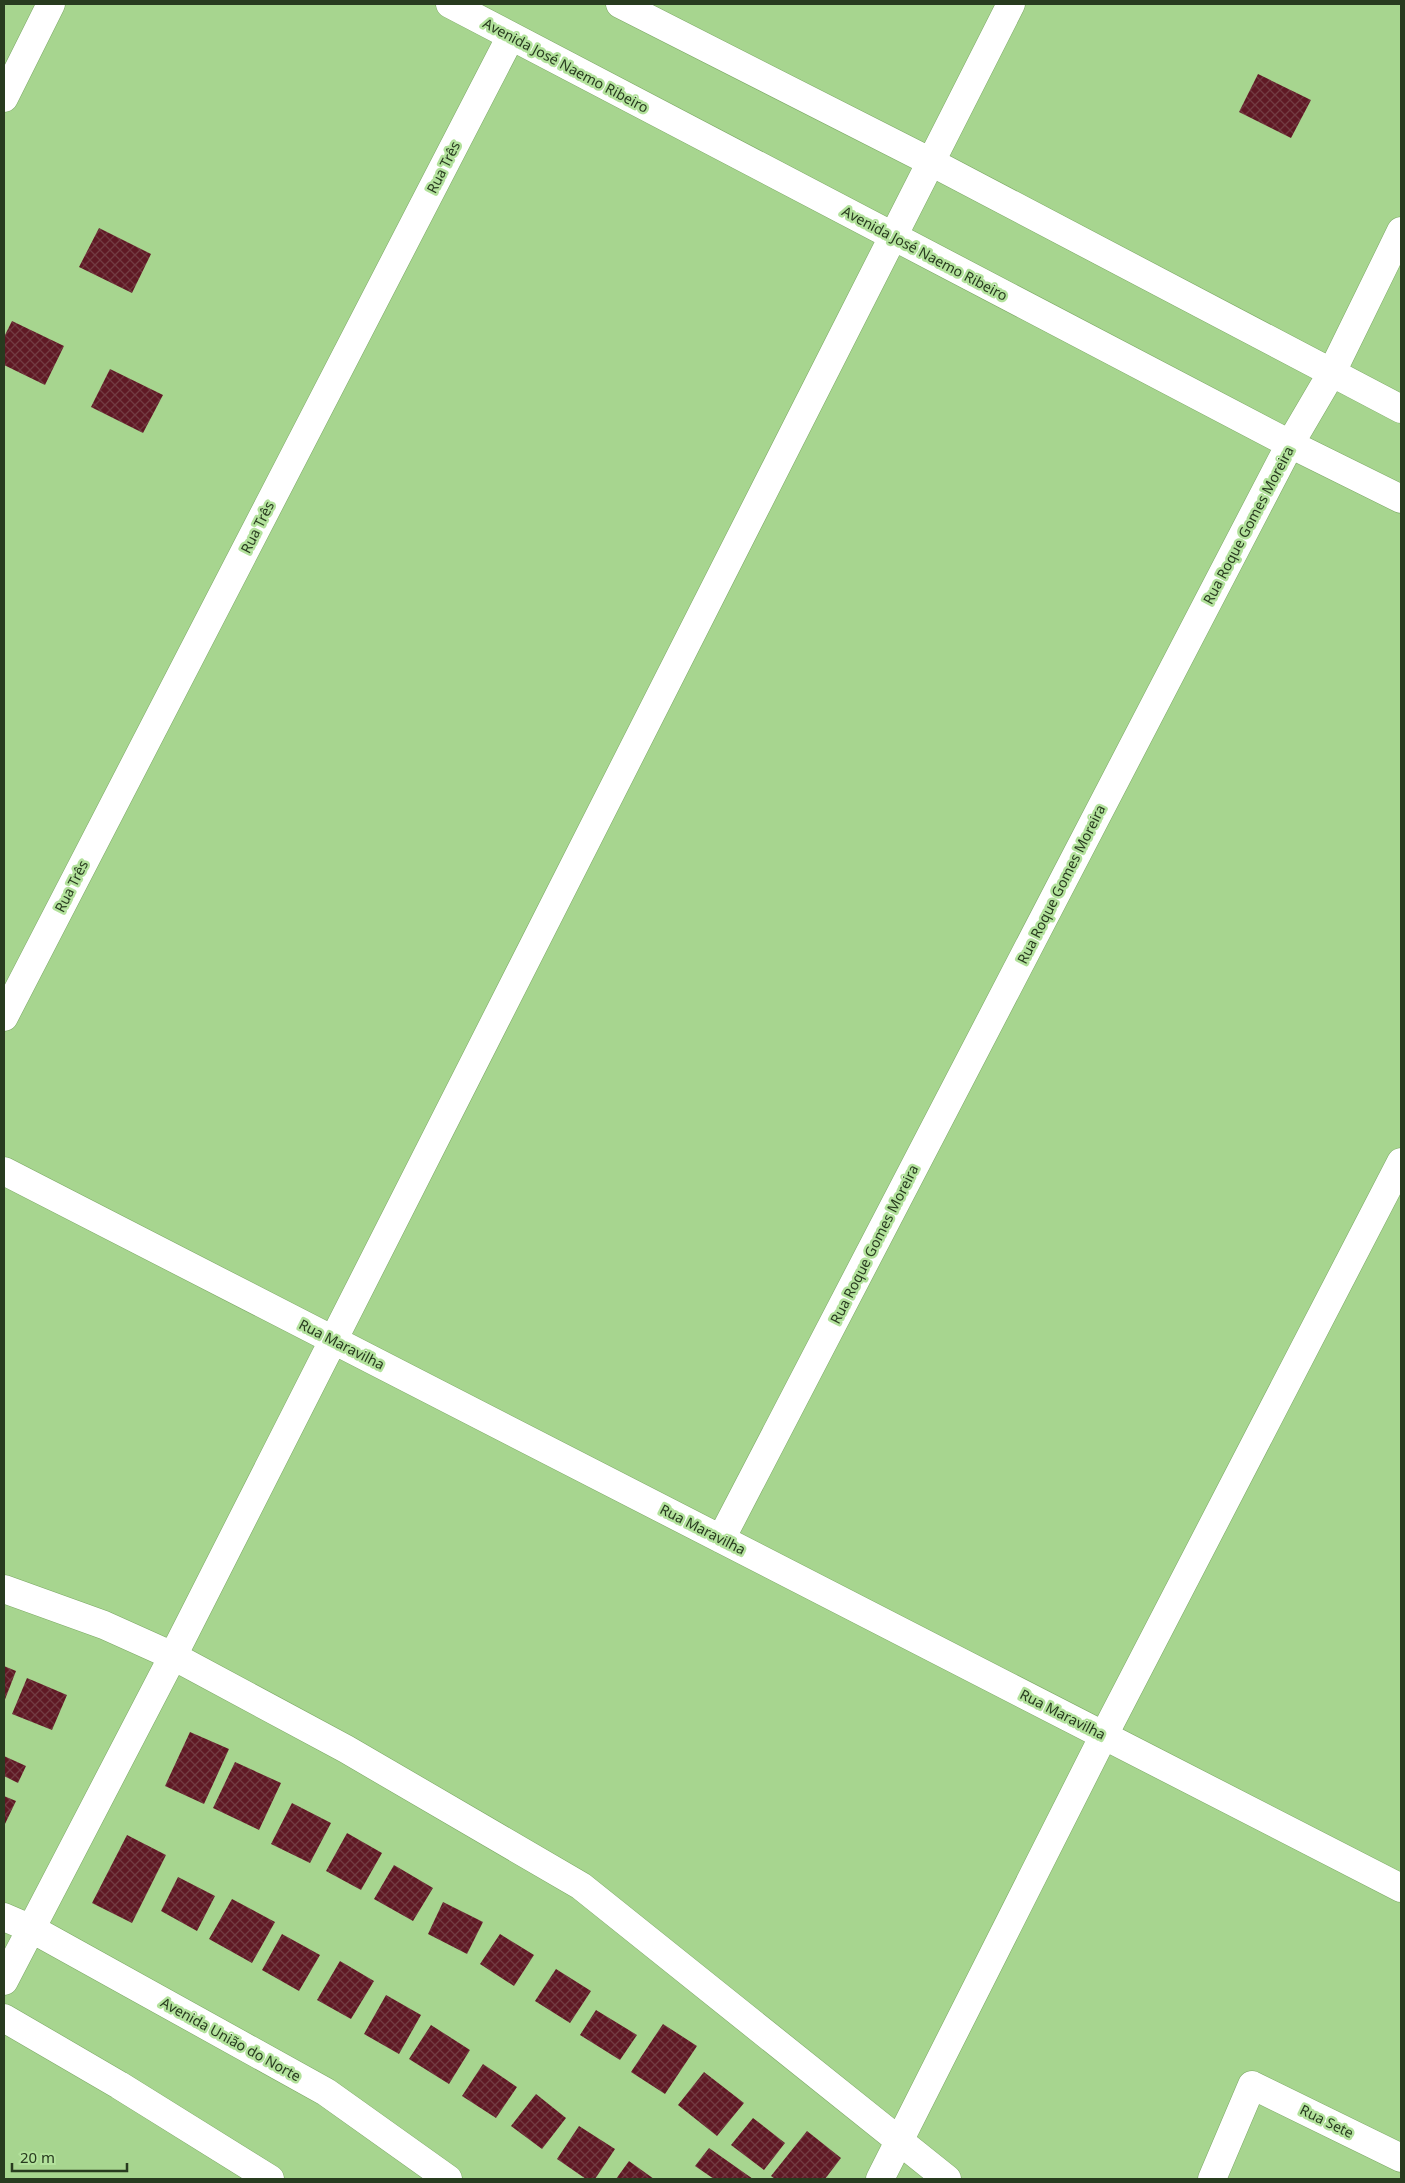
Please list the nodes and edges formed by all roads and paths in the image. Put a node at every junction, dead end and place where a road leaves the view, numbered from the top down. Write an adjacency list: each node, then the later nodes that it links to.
1 (51, 4): 6 (street)
2 (450, 4): 5 (street, Avenida José Naemo Ribeiro)
3 (620, 4): 7 (street)
4 (1012, 4): 7 (street)
5 (511, 36): 9 (street, Avenida José Naemo Ribeiro); 14 (street, Rua Três)
6 (4, 98)
7 (931, 162): 9 (street); 10 (street)
8 (1401, 231): 10 (street, Rua Roque Gomes Moreira)
9 (892, 236): 12 (street, Avenida José Naemo Ribeiro); 17 (street)
10 (1332, 374): 11 (street); 12 (street, Rua Roque Gomes Moreira)
11 (1401, 409)
12 (1290, 444): 13 (street, Avenida José Naemo Ribeiro); 18 (street, Rua Roque Gomes Moreira)
13 (1401, 500)
14 (4, 1017)
15 (1401, 1162): 21 (street)
16 (4, 1171): 17 (street, Rua Maravilha)
17 (333, 1340): 18 (street, Rua Maravilha); 20 (street)
18 (721, 1539): 21 (street, Rua Maravilha)
19 (4, 1590): 20 (street)
20 (173, 1656): 24 (street); 27 (street)
21 (1104, 1735): 22 (street, Rua Maravilha); 27 (street)
22 (1401, 1888)
23 (4, 1917): 24 (street, Avenida União do Norte)
24 (32, 1929): 25 (street); 30 (street, Avenida União do Norte)
25 (4, 1981)
26 (4, 2018): 29 (street)
27 (900, 2140): 31 (street); 32 (street)
28 (1401, 2158): 33 (street, Rua Sete)
29 (270, 2179)
30 (448, 2179)
31 (880, 2179)
32 (947, 2179)
33 (1212, 2179)

